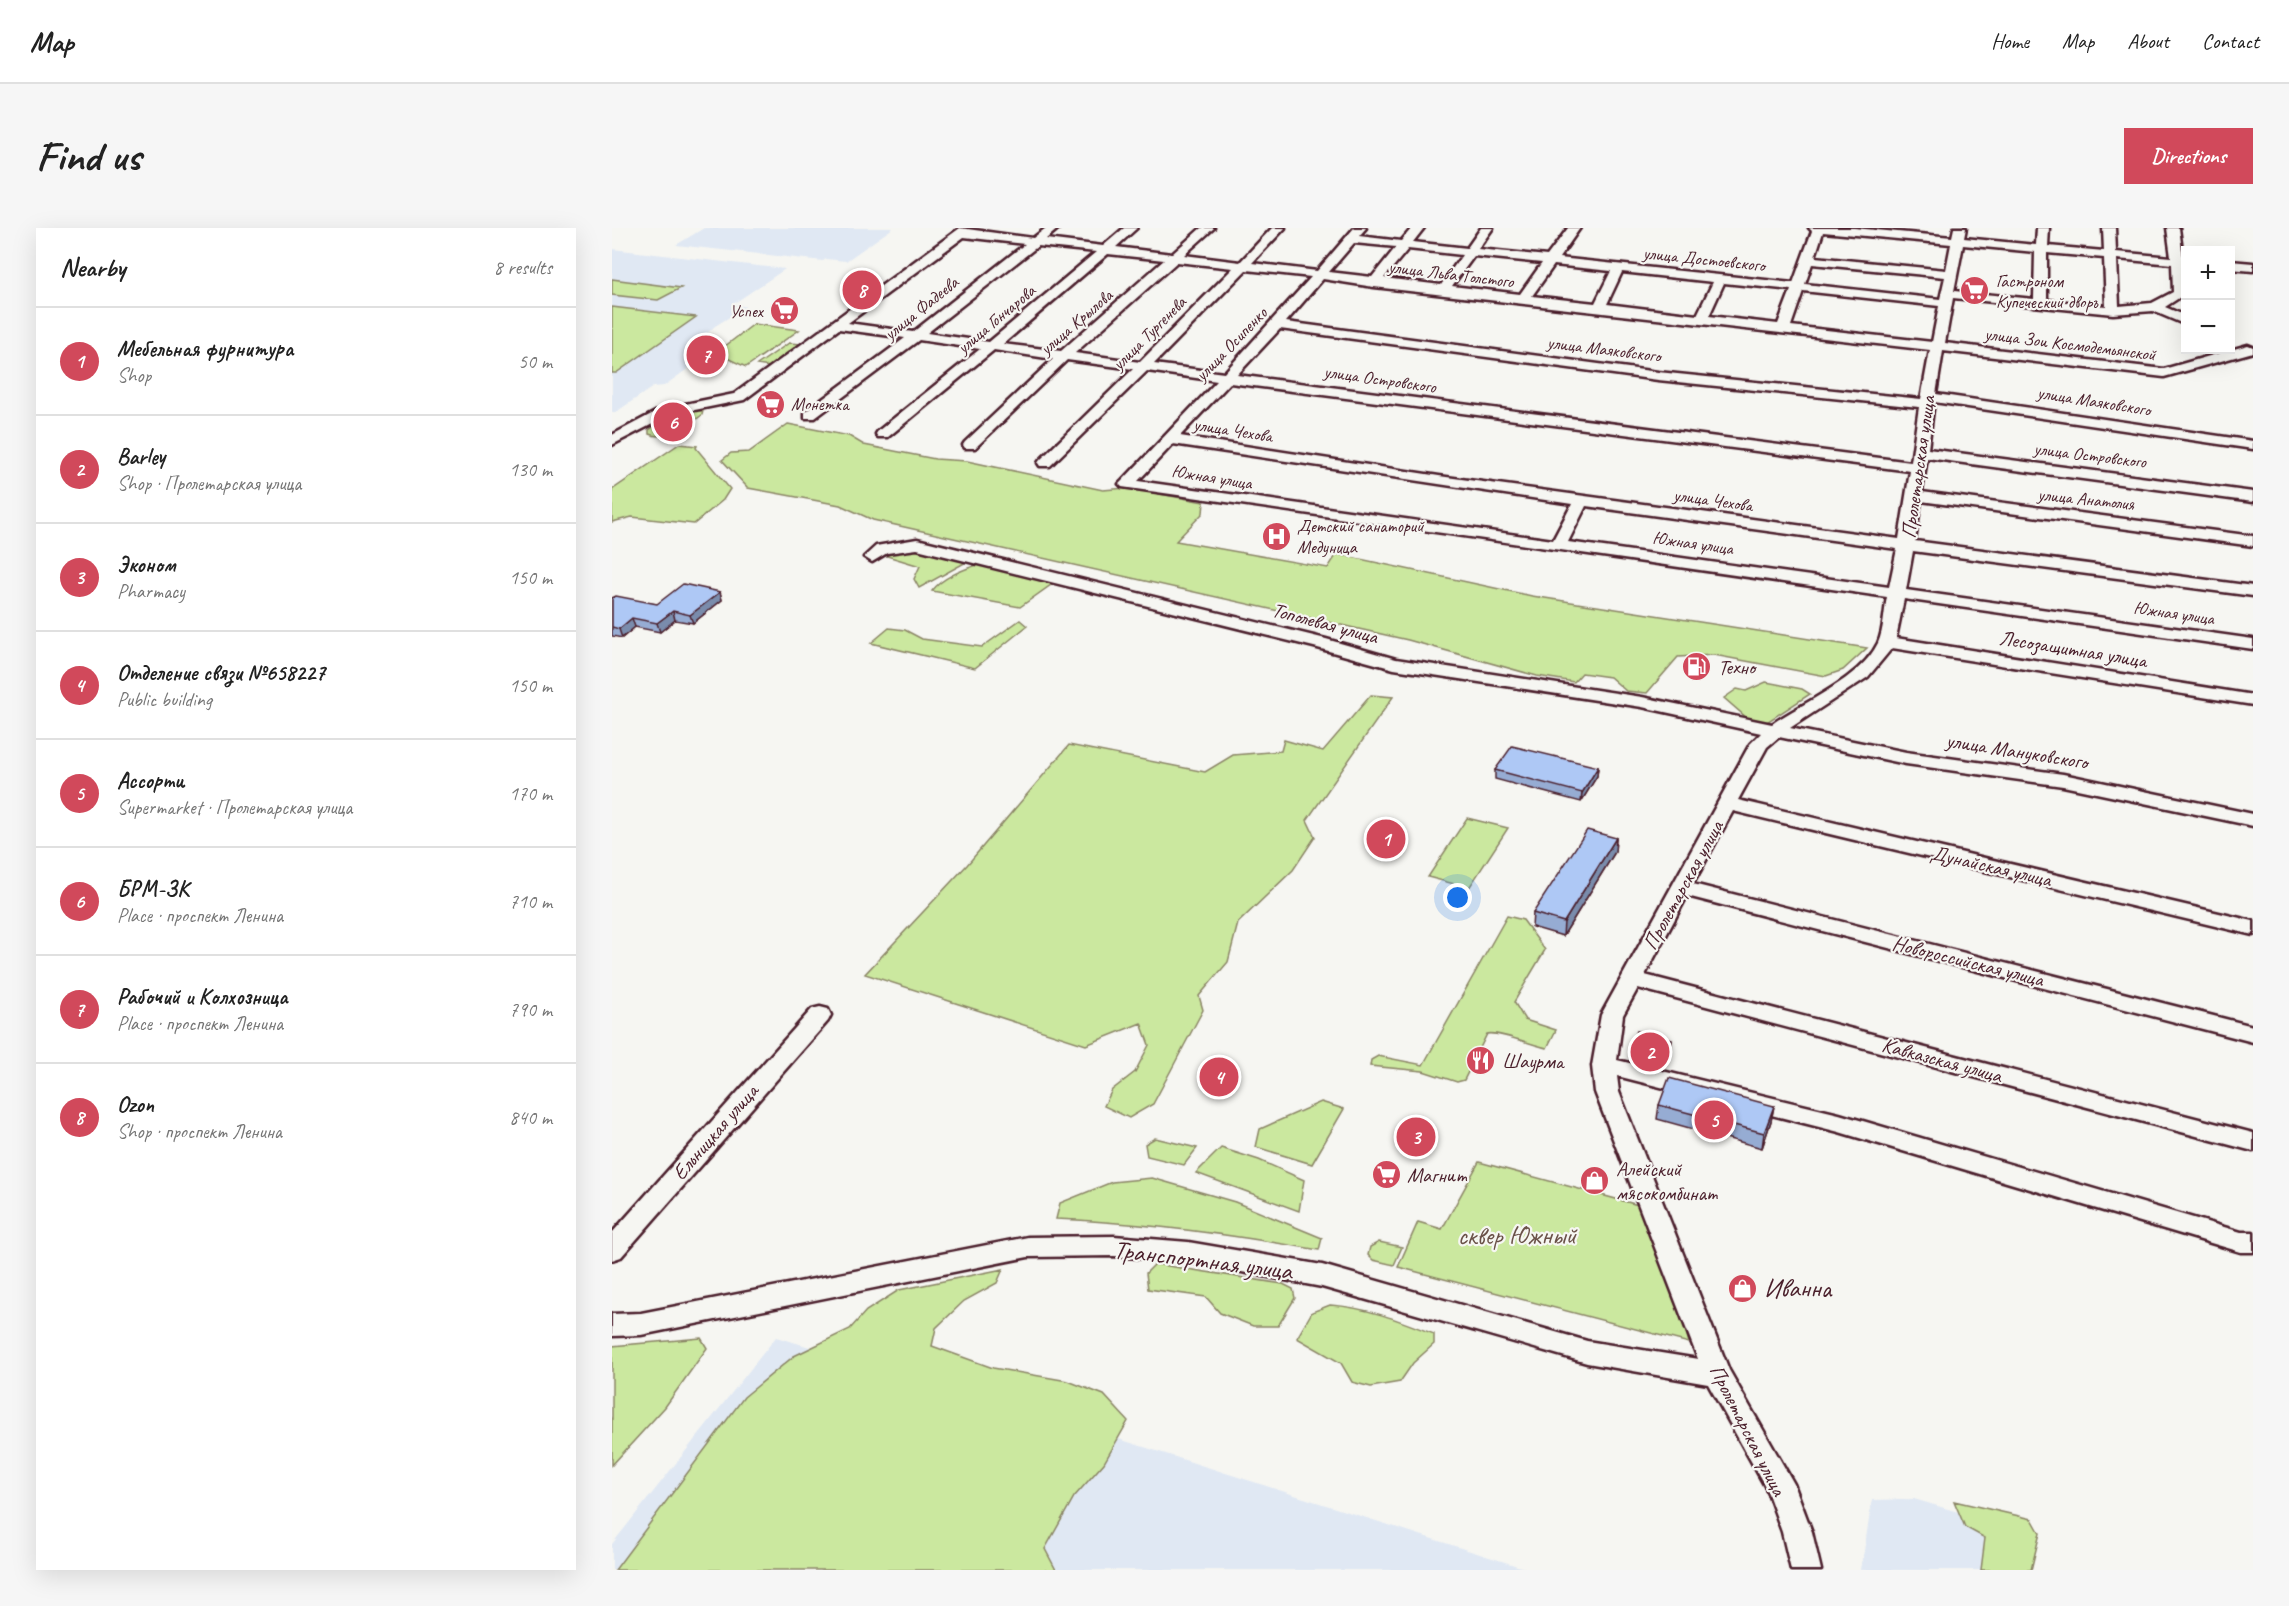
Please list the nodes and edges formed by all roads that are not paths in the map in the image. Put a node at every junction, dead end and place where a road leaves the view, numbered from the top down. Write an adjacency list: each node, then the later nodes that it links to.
1 (1053, 228): 16 (street, улица Фадеева)
2 (1131, 228): 19 (street, улица Гончарова)
3 (1208, 228): 22 (street, улица Крылова)
4 (1279, 228): 27 (street, улица Тургенева)
5 (1361, 228): 15 (street, улица Осипенко)
6 (1418, 228): 17 (street)
7 (1487, 228): 20 (street)
8 (1574, 228): 24 (street)
9 (1818, 228): 14 (street); 23 (street)
10 (2043, 228): 18 (street)
11 (2109, 228): 21 (street)
12 (2173, 228): 25 (street)
13 (964, 231): 16 (street, улица Льва Толстого); 44 (street)
14 (1958, 235): 18 (street); 30 (street, Пролетарская улица)
15 (1351, 239): 17 (street, улица Достоевского); 31 (street, улица Осипенко)
16 (1035, 243): 19 (street, улица Льва Толстого); 47 (street, улица Фадеева)
17 (1403, 245): 20 (street, улица Достоевского); 33 (street)
18 (2043, 248): 21 (street); 38 (street)
19 (1103, 251): 22 (street, улица Льва Толстого); 49 (street, улица Гончарова)
20 (1470, 252): 24 (street, улица Достоевского); 35 (street)
21 (2110, 255): 25 (street); 41 (street)
22 (1175, 260): 27 (street, улица Льва Толстого); 52 (street, улица Крылова)
23 (1808, 260): 30 (street); 34 (street)
24 (1550, 261): 29 (street, улица Достоевского); 37 (street)
25 (2180, 261): 39 (street)
26 (2235, 265): 28 (street)
27 (1242, 267): 31 (street, улица Льва Толстого); 53 (street, улица Тургенева)
28 (2253, 267)
29 (1618, 268): 32 (street, улица Достоевского); 40 (street)
30 (1952, 274): 36 (street, Пролетарская улица)
31 (1318, 277): 33 (street, улица Льва Толстого); 45 (street, улица Осипенко)
32 (1720, 279): 34 (street, улица Достоевского); 43 (street)
33 (1374, 283): 35 (street, улица Льва Толстого)
34 (1798, 288): 36 (street, улица Достоевского); 46 (street)
35 (1443, 291): 37 (street, улица Льва Толстого)
36 (1947, 298): 38 (street, улица Достоевского); 50 (street, Пролетарская улица)
37 (1522, 300): 40 (street, улица Льва Толстого)
38 (2041, 304): 41 (street, улица Достоевского)
39 (2155, 307): 41 (street, улица Достоевского); 42 (street)
40 (1598, 309): 43 (street, улица Льва Толстого)
41 (2113, 310)
42 (2181, 319)
43 (1701, 320): 46 (street, улица Льва Толстого)
44 (837, 325): 47 (street, улица Островского); 59 (street)
45 (1277, 325): 54 (street, улица Осипенко); 55 (street, улица Маяковского)
46 (1783, 329): 50 (street, улица Льва Толстого)
47 (917, 335): 49 (street, улица Островского); 56 (street, улица Фадеева)
48 (2235, 343): 51 (street, улица Зои Космодемьянской)
49 (993, 345): 52 (street, улица Островского); 57 (street, улица Гончарова)
50 (1937, 346): 51 (street, улица Зои Космодемьянской); 55 (street, Пролетарская улица)
51 (2251, 350)
52 (1065, 355): 53 (street, улица Островского); 60 (street, улица Крылова)
53 (1144, 365): 54 (street, улица Островского); 63 (street, улица Тургенева)
54 (1226, 377): 58 (street, улица Осипенко); 62 (street, улица Островского)
55 (1928, 400): 61 (street, улица Маяковского); 62 (street, Пролетарская улица)
56 (810, 415)
57 (883, 434)
58 (1169, 439): 64 (street, улица Осипенко); 67 (street, улица Чехова)
59 (612, 441)
60 (970, 445)
61 (2253, 445)
62 (1921, 460): 65 (street, Пролетарская улица); 66 (street, улица Островского)
63 (1045, 463)
64 (1127, 484): 69 (street, Южная улица)
65 (1915, 496): 68 (street, улица Анатолия); 70 (street, Пролетарская улица)
66 (2253, 496)
67 (1582, 500): 69 (street); 70 (street, улица Чехова)
68 (2253, 541)
69 (1559, 544): 72 (street, Южная улица)
70 (1907, 544): 72 (street, Пролетарская улица); 73 (street, улица Чехова)
71 (872, 557): 77 (street, Тополевая улица)
72 (1898, 591): 74 (street, Пролетарская улица); 75 (street, Южная улица)
73 (2253, 591)
74 (1887, 642): 76 (street, Лесозащитная улица); 77 (street, Пролетарская улица)
75 (2253, 644)
76 (2253, 699)
77 (1774, 729): 78 (street, Пролетарская улица); 79 (street, улица Мануковского)
78 (1728, 804): 80 (street, Пролетарская улица); 81 (street, Дунайская улица)
79 (2253, 820)
80 (1682, 888): 82 (street, Пролетарская улица); 84 (street, Новороссийская улица)
81 (2253, 928)
82 (1631, 979): 85 (street, Пролетарская улица); 86 (street, Кавказская улица)
83 (820, 1014): 88 (street, Ельницкая улица)
84 (2253, 1034)
85 (1604, 1066): 87 (street); 90 (street, Пролетарская улица)
86 (2253, 1142)
87 (2253, 1242)
88 (612, 1250)
89 (612, 1325): 90 (street, Транспортная улица)
90 (1717, 1374): 91 (street, Пролетарская улица)
91 (1806, 1570)

